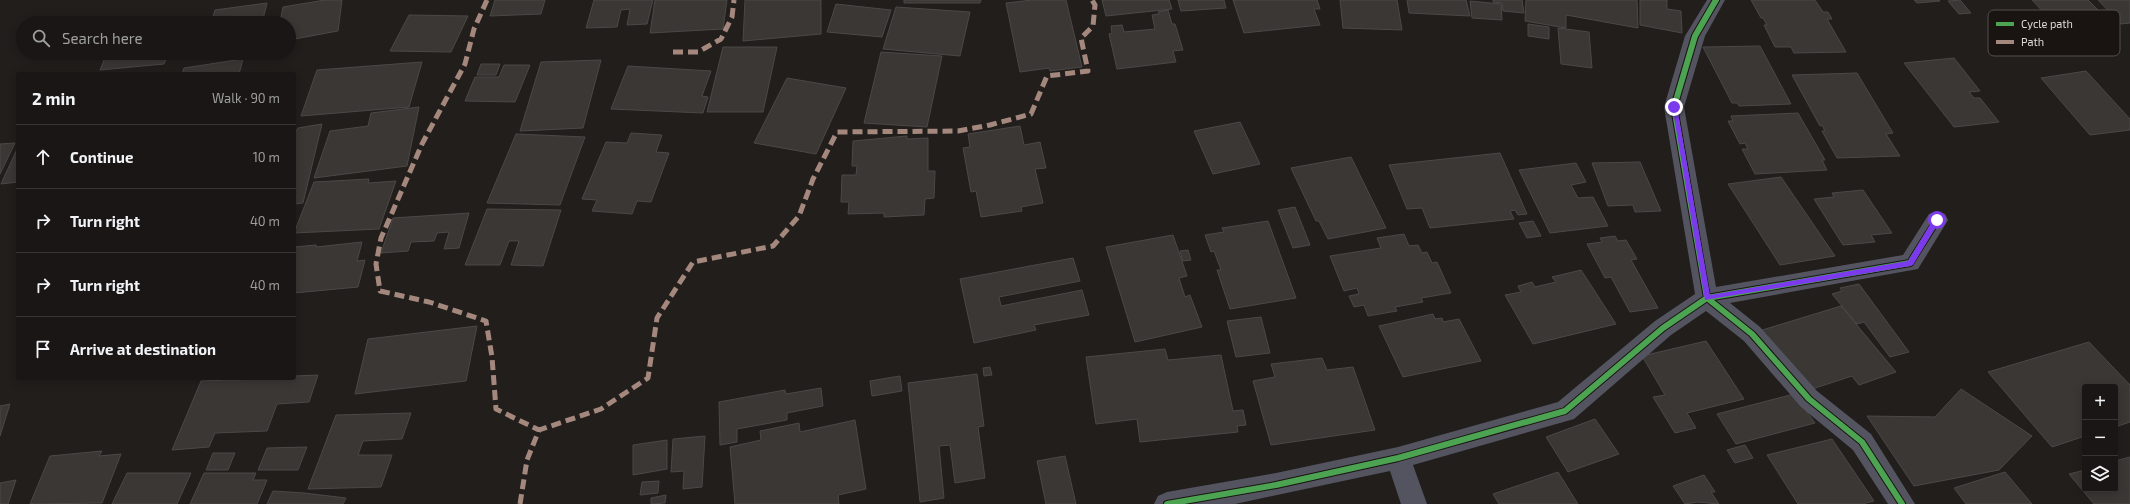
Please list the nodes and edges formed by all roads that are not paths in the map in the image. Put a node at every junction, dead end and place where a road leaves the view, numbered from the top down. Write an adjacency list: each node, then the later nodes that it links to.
1 (1716, 0): 3 (street)
2 (1937, 220): 3 (street)
3 (1707, 298): 4 (street); 7 (street)
4 (1398, 458): 5 (street); 6 (street)
5 (1167, 504)
6 (1414, 504)
7 (1902, 504)

